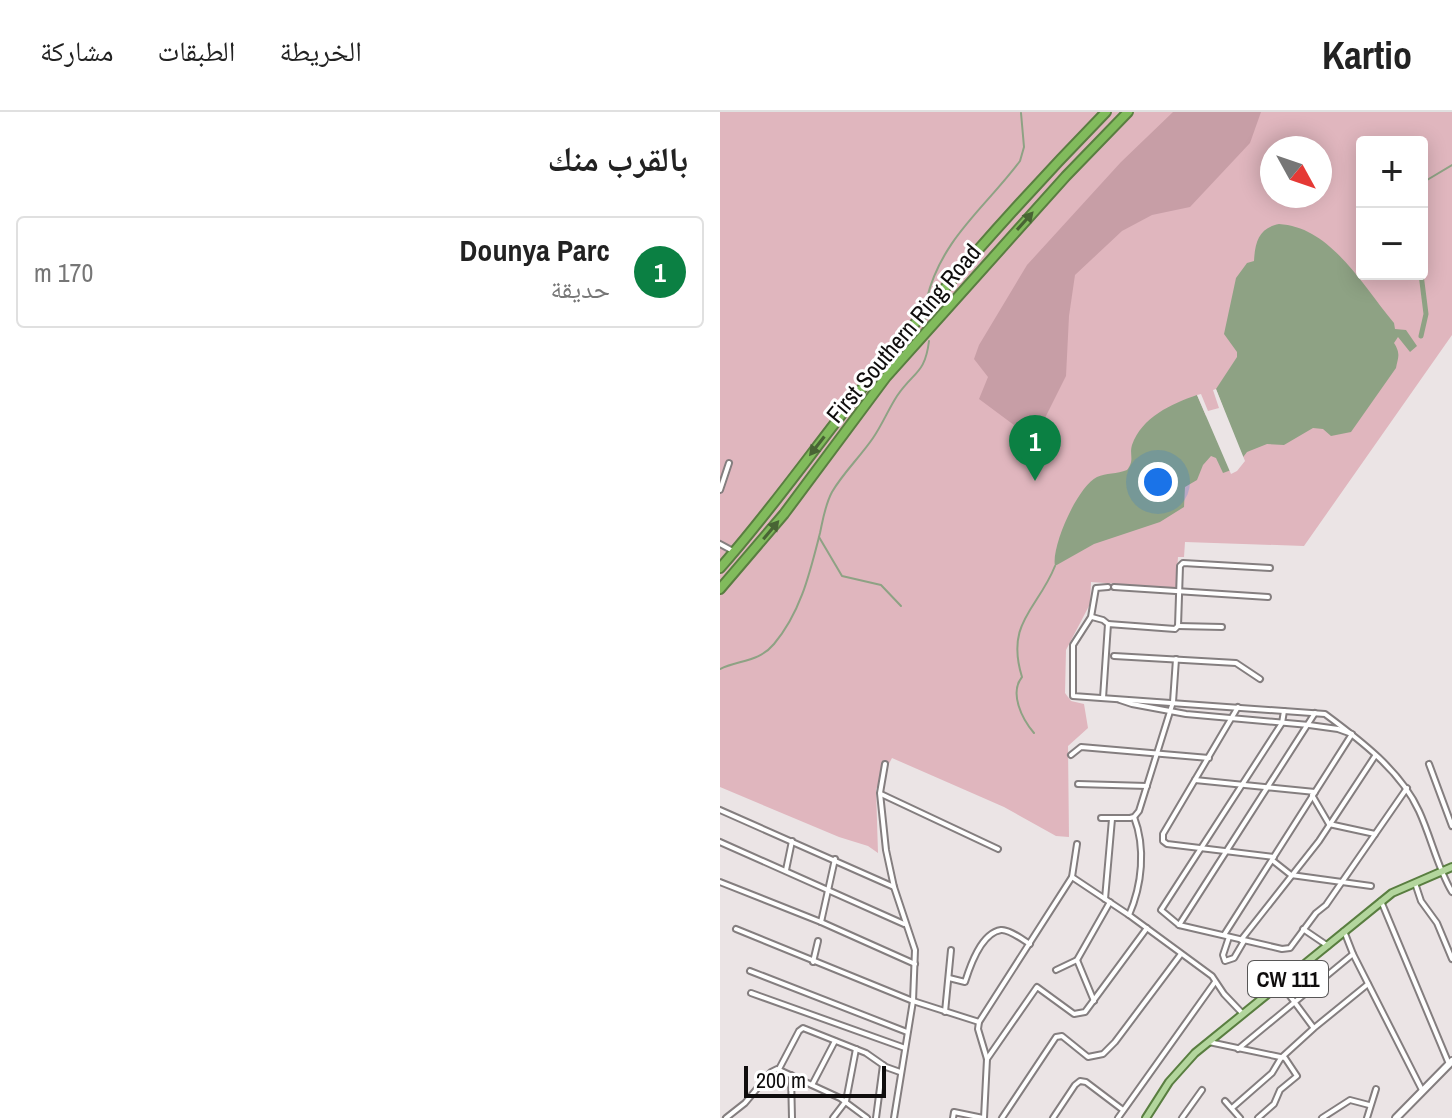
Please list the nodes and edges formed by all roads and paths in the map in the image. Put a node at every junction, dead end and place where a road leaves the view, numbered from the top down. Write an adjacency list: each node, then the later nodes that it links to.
1 (1106, 112): 6 (highway, First Southern Ring Road, one-way to 6)
2 (1128, 112): 9 (highway, First Southern Ring Road, one-way to 2)
3 (729, 463): 4 (street)
4 (720, 490)
5 (720, 544): 6 (street)
6 (735, 552): 7 (highway, First Southern Ring Road)
7 (720, 568)
8 (1270, 568): 10 (street)
9 (720, 589)
10 (1179, 591): 11 (street); 12 (street); 14 (street)
11 (1268, 597)
12 (1091, 617): 13 (street); 19 (street)
13 (1108, 624): 14 (street); 19 (street)
14 (1178, 626): 15 (street)
15 (1222, 627)
16 (1114, 656): 17 (street)
17 (1176, 659): 18 (street); 21 (street)
18 (1260, 679)
19 (1103, 698): 20 (street)
20 (1116, 698): 21 (street); 23 (street)
21 (1173, 702): 22 (street); 23 (street)
22 (1238, 707): 24 (street); 26 (street)
23 (1170, 711): 26 (street); 30 (street)
24 (1284, 711): 25 (street); 27 (street)
25 (1315, 713): 28 (street); 29 (street)
26 (1231, 718): 27 (street); 33 (street)
27 (1282, 723): 28 (street); 38 (street)
28 (1309, 725): 29 (street); 40 (street)
29 (1352, 734): 32 (street); 43 (street)
30 (1159, 752): 31 (street); 33 (street); 39 (street)
31 (1071, 755)
32 (1375, 756): 41 (street); 48 (street)
33 (1209, 758): 36 (street)
34 (885, 764): 42 (street)
35 (1429, 764): 49 (street)
36 (1195, 780): 38 (street); 54 (street)
37 (1078, 784): 39 (street)
38 (1242, 785): 40 (street); 54 (street)
39 (1147, 786): 45 (street)
40 (1268, 787): 43 (street); 56 (street)
41 (1407, 788): 50 (street); 61 (street)
42 (880, 793): 55 (street); 68 (street)
43 (1314, 794): 48 (street); 57 (street)
44 (720, 810): 51 (street)
45 (1134, 817): 47 (street); 73 (street)
46 (1101, 818): 47 (street)
47 (1112, 819): 71 (street)
48 (1329, 824): 50 (street); 62 (street)
49 (1452, 826)
50 (1375, 834): 65 (street)
51 (792, 841): 58 (street); 60 (street)
52 (720, 842): 60 (street)
53 (1077, 844): 63 (street)
54 (1201, 848): 56 (street); 76 (street)
55 (998, 849)
56 (1227, 851): 57 (street); 76 (street)
57 (1273, 858): 62 (street); 81 (street)
58 (835, 859): 68 (street); 70 (street)
59 (1452, 867): 61 (main road, CW 111)
60 (786, 871): 70 (street)
61 (1443, 871): 66 (main road, CW 111); 69 (street)
62 (1291, 875): 65 (street); 82 (street)
63 (1072, 877): 71 (street); 84 (street)
64 (720, 882): 74 (street)
65 (1342, 882): 67 (street); 79 (street)
66 (1414, 882): 72 (main road, CW 111); 89 (street)
67 (1371, 886)
68 (894, 887): 75 (street)
69 (1451, 888)
70 (828, 889): 74 (street); 75 (street)
71 (1108, 900): 73 (street); 90 (street)
72 (1381, 901): 80 (main road, CW 111); 115 (street)
73 (1129, 915): 77 (street)
74 (821, 922): 92 (street)
75 (906, 924): 92 (street)
76 (1179, 925): 81 (street)
77 (1147, 928): 87 (street); 101 (street)
78 (736, 929): 91 (street)
79 (1303, 929): 82 (street); 85 (street)
80 (1344, 931): 85 (main road, CW 111); 88 (street)
81 (1227, 936): 82 (street); 82 (street)
82 (1242, 940)
83 (818, 941): 91 (street)
84 (1030, 944): 95 (street); 105 (street)
85 (1328, 946): 97 (main road, CW 111)
86 (951, 950): 95 (street)
87 (1181, 954): 96 (street); 137 (street)
88 (1353, 954): 98 (street); 102 (street)
89 (1452, 959)
90 (1077, 960): 93 (street); 101 (street)
91 (813, 962): 100 (street)
92 (915, 964): 100 (street)
93 (1056, 970)
94 (750, 971): 107 (street)
95 (949, 978): 103 (street)
96 (1215, 982): 104 (street); 128 (street)
97 (1281, 984): 102 (street); 104 (main road, CW 111)
98 (1368, 984): 106 (street); 123 (street)
99 (751, 993): 110 (street)
100 (913, 1001): 103 (street); 107 (street)
101 (1094, 1001): 114 (street)
102 (1295, 1002): 106 (street); 112 (street)
103 (945, 1012): 105 (street)
104 (1244, 1015): 109 (main road, CW 111)
105 (979, 1022): 114 (street)
106 (1314, 1028): 113 (street)
107 (907, 1032): 110 (street)
108 (835, 1041): 111 (street); 117 (street); 120 (street)
109 (1209, 1042): 112 (street); 140 (main road, CW 111)
110 (905, 1048): 118 (street)
111 (856, 1049): 116 (street); 124 (street)
112 (1238, 1049): 113 (street)
113 (1281, 1058): 127 (street); 143 (street)
114 (987, 1059): 136 (street)
115 (1450, 1063): 123 (street)
116 (883, 1065): 118 (street); 133 (street)
117 (779, 1069): 119 (street); 129 (street)
118 (900, 1072): 134 (street)
119 (791, 1075): 120 (street); 130 (street)
120 (812, 1085): 124 (street)
121 (1376, 1089): 126 (street)
122 (1202, 1090): 141 (street)
123 (1422, 1090): 146 (street)
124 (846, 1101): 131 (street); 132 (street)
125 (1225, 1101): 127 (street)
126 (1369, 1105): 144 (street); 145 (street)
127 (1232, 1108): 142 (street)
128 (1123, 1110): 138 (street); 139 (street)
129 (726, 1118)
130 (792, 1118)
131 (833, 1118)
132 (867, 1118)
133 (876, 1118)
134 (894, 1118)
135 (953, 1118): 136 (street)
136 (984, 1118)
137 (1002, 1118)
138 (1053, 1118)
139 (1118, 1118)
140 (1146, 1118)
141 (1182, 1118)
142 (1240, 1118)
143 (1258, 1118)
144 (1322, 1118)
145 (1367, 1118)
146 (1396, 1118)

